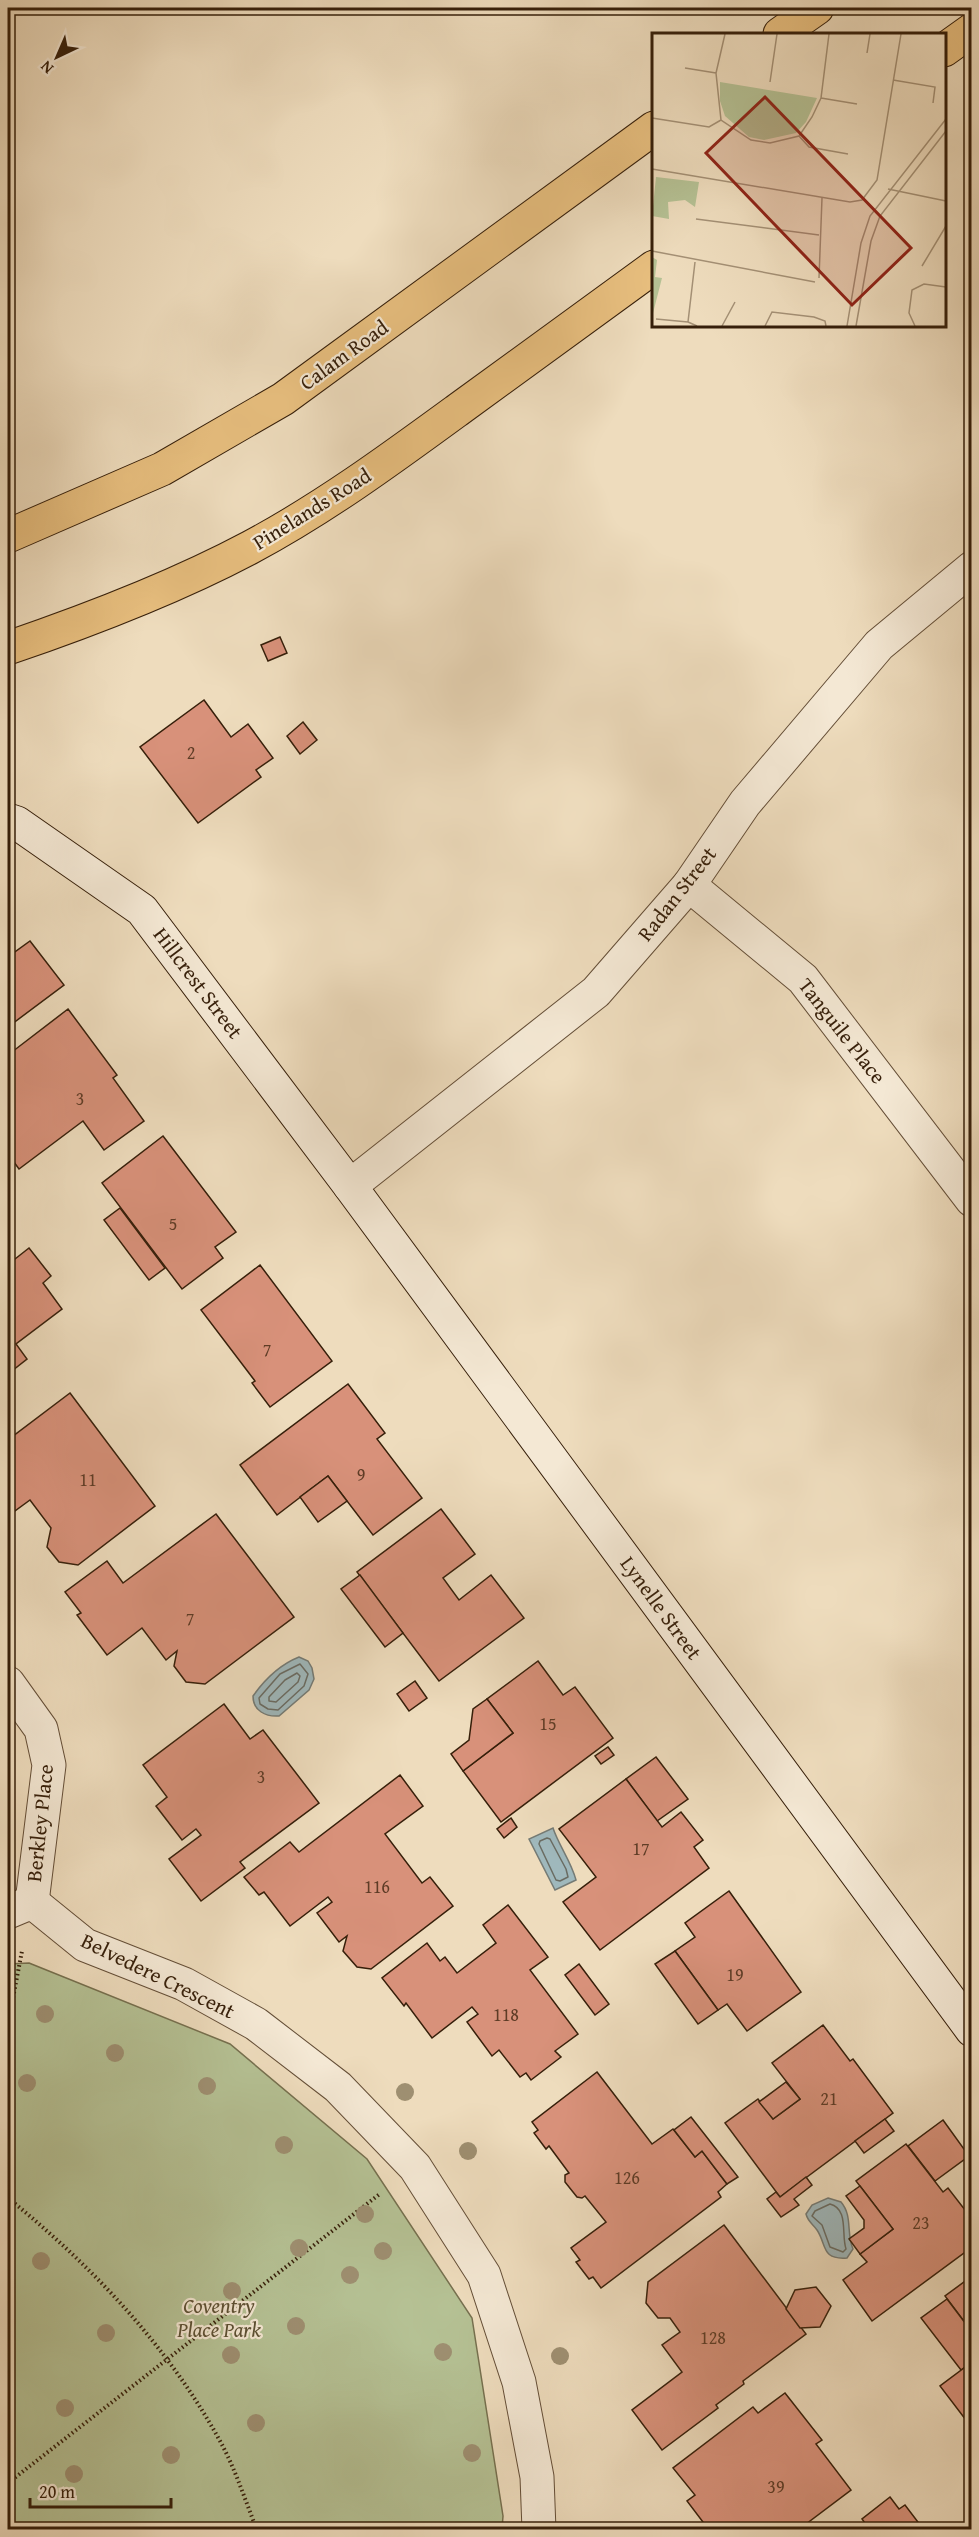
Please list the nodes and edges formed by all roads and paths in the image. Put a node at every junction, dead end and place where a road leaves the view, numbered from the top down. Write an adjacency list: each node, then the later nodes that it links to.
1 (817, 8): 3 (main road)
2 (972, 30): 4 (main road)
3 (781, 33)
4 (946, 49)
5 (652, 129): 7 (main road, Calam Road)
6 (652, 268): 9 (main road, Pinelands Road)
7 (8, 536)
8 (972, 568): 11 (street, Radan Street)
9 (8, 648)
10 (8, 820): 12 (street, Hillcrest Street)
11 (689, 885): 12 (street, Radan Street); 13 (street, Tanguile Place)
12 (350, 1186): 17 (street, Lynelle Street)
13 (972, 1200)
14 (8, 1683): 15 (street, Berkley Place)
15 (20, 1907): 16 (path); 18 (street, Belvedere Crescent)
16 (8, 2024)
17 (972, 2030)
18 (415, 2167): 20 (path); 23 (street, Belvedere Crescent)
19 (8, 2198): 20 (path)
20 (167, 2358): 21 (path); 22 (path)
21 (8, 2483)
22 (257, 2529)
23 (539, 2529)

